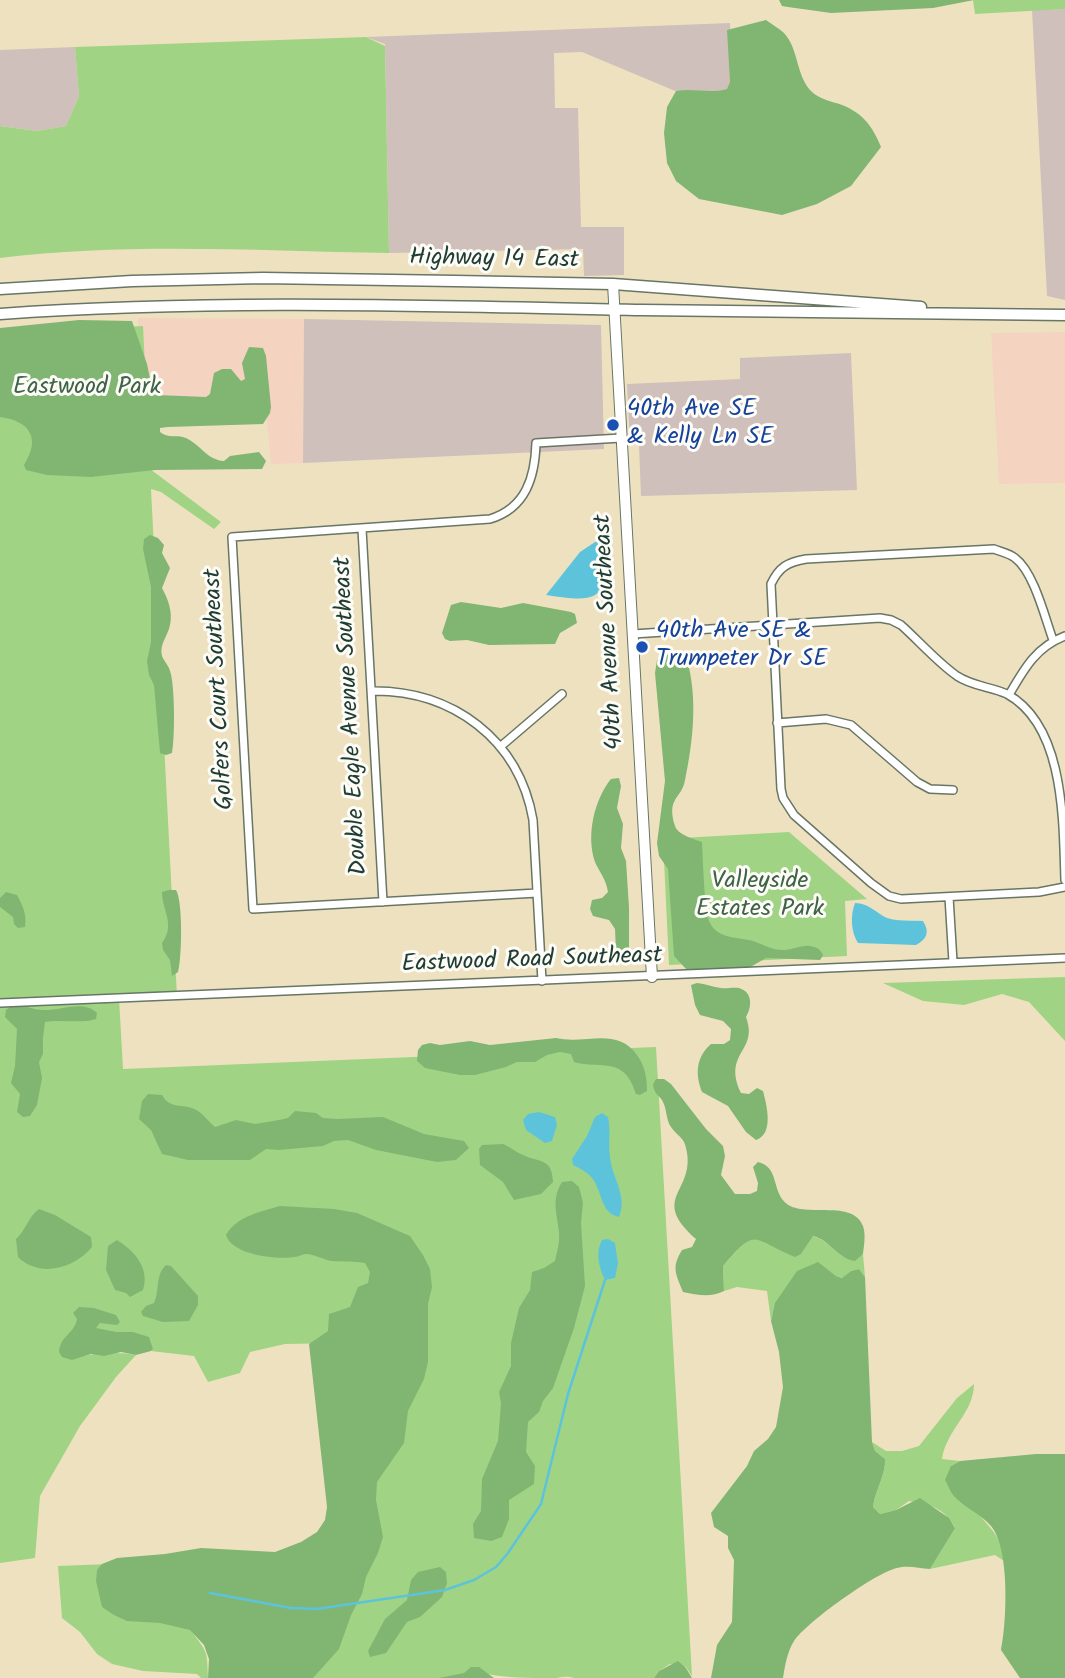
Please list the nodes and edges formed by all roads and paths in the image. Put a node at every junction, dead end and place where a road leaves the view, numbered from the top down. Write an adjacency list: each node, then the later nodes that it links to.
1 (613, 284): 2 (main road, Highway 14 East); 3 (street, 40th Avenue Southeast); 5 (main road, Highway 14 East)
2 (0, 289)
3 (614, 310): 4 (main road, Highway 14 East); 5 (main road, Highway 14 East); 7 (street, 40th Avenue Southeast)
4 (0, 314)
5 (987, 314): 6 (main road, Highway 14 East)
6 (1065, 316)
7 (621, 439): 8 (street, Golfers Court Southeast); 10 (street, 40th Avenue Southeast)
8 (362, 529): 13 (street, Double Eagle Avenue Southeast); 23 (street, Golfers Court Southeast)
9 (772, 625): 10 (street); 12 (street); 15 (street); 16 (street)
10 (633, 634): 26 (street, 40th Avenue Southeast)
11 (1065, 636): 12 (street)
12 (1053, 640): 15 (street)
13 (372, 691): 17 (street); 23 (street, Double Eagle Avenue Southeast)
14 (562, 694): 17 (street)
15 (1009, 695): 19 (street)
16 (777, 723): 18 (street); 22 (street)
17 (500, 747): 21 (street)
18 (953, 790)
19 (1065, 880)
20 (1065, 887): 22 (street)
21 (537, 893): 23 (street, Golfers Court Southeast); 27 (street)
22 (949, 897): 25 (street)
23 (383, 902)
24 (1065, 958): 25 (street, Eastwood Road Southeast)
25 (953, 962): 26 (street, Eastwood Road Southeast)
26 (652, 977): 27 (street, Eastwood Road Southeast)
27 (542, 981): 28 (street, Eastwood Road Southeast)
28 (0, 1003)

